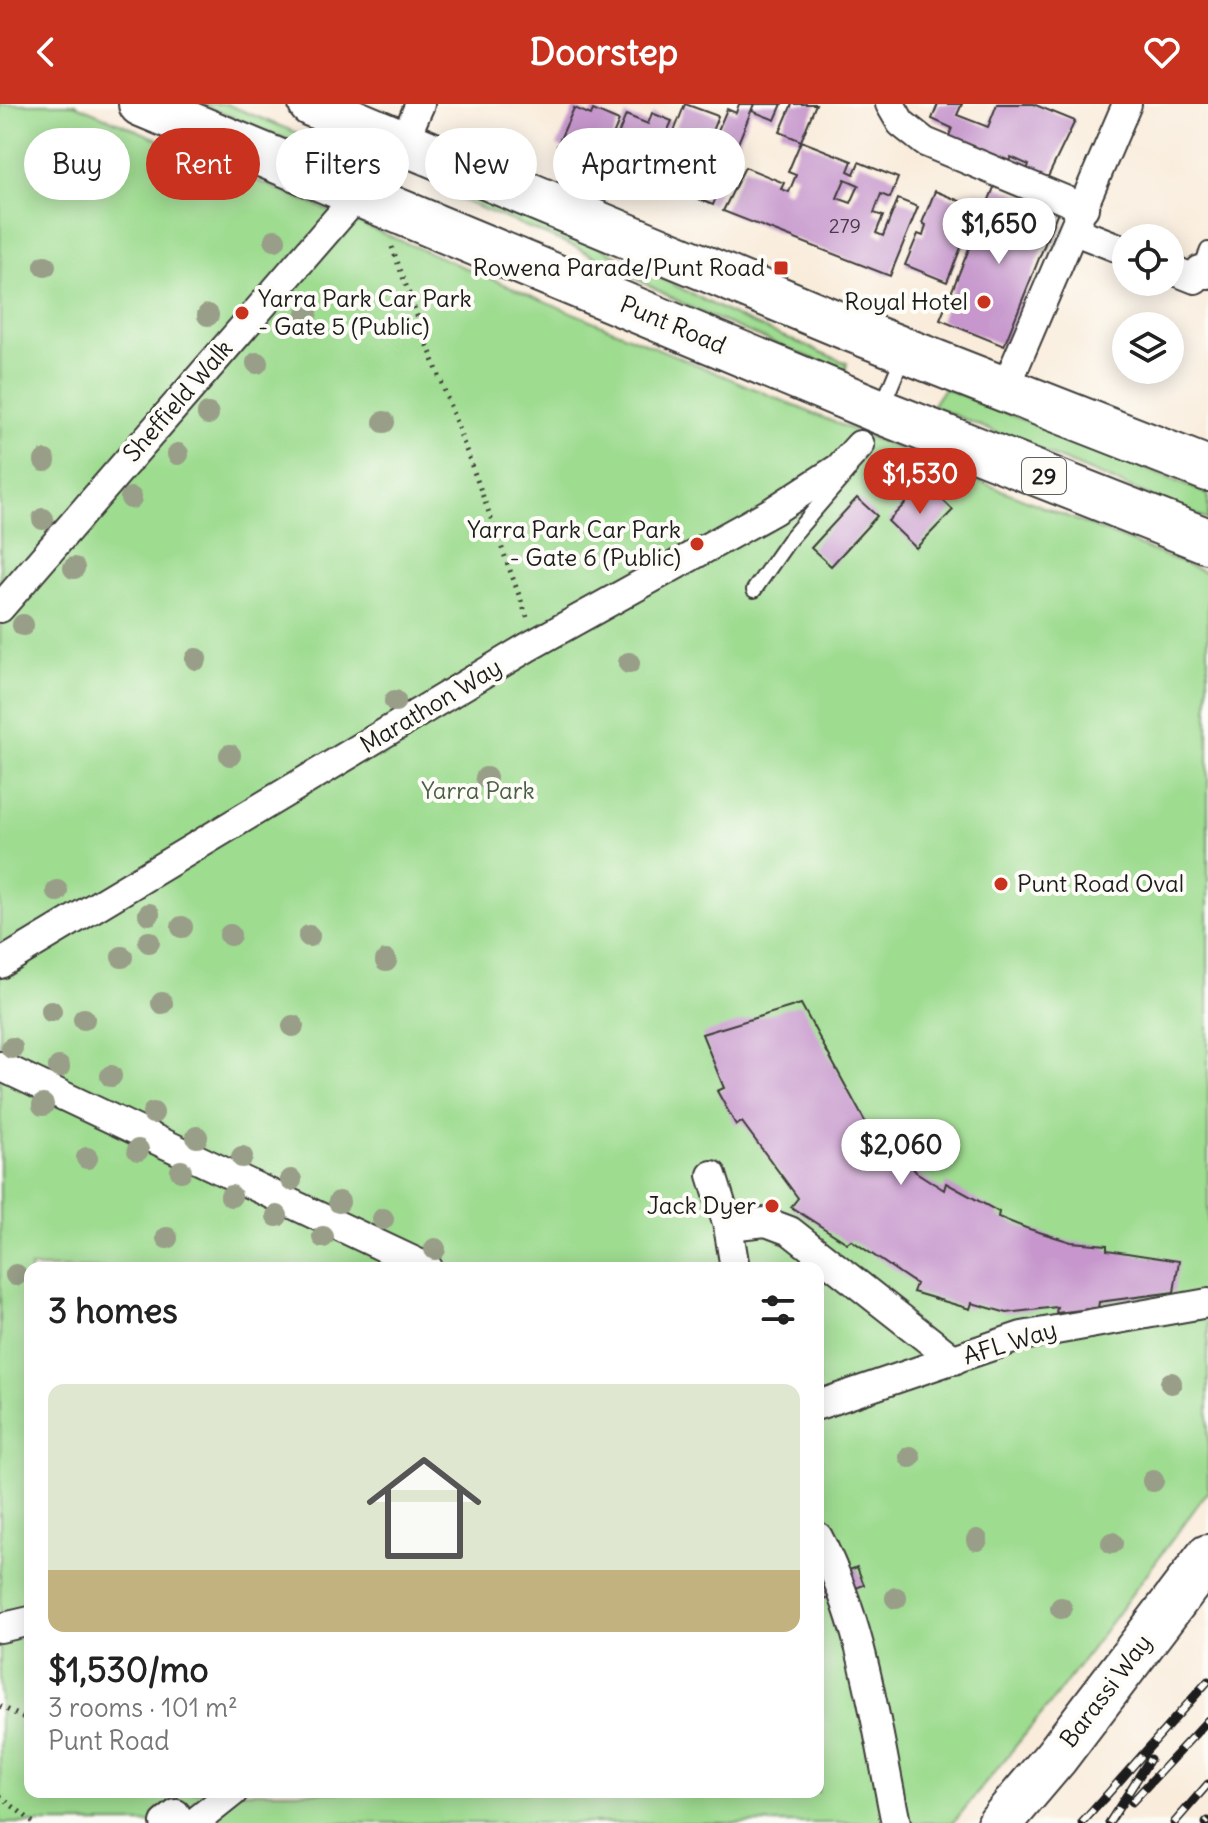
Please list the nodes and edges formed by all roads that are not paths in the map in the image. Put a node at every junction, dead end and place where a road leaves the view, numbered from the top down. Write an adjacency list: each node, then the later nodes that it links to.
1 (141, 104): 6 (main road, Punt Road / 29)
2 (311, 104): 5 (main road)
3 (890, 104): 9 (street)
4 (1127, 104): 9 (street)
5 (411, 123): 13 (main road)
6 (276, 161)
7 (351, 200): 19 (street, Sheffield Walk)
8 (369, 200): 15 (main road, Punt Road / 29)
9 (1079, 219): 10 (street); 14 (street)
10 (1112, 241)
11 (1205, 265): 12 (street)
12 (1184, 275)
13 (906, 350): 14 (main road); 15 (lane)
14 (1005, 389): 16 (main road)
15 (870, 428): 17 (main road, Punt Road / 29); 18 (lane); 20 (street, Marathon Way)
16 (1208, 469)
17 (1208, 541)
18 (754, 590)
19 (0, 608)
20 (0, 964)
21 (0, 1066): 24 (street)
22 (712, 1175): 23 (street)
23 (728, 1226): 25 (street); 27 (street)
24 (415, 1262)
25 (734, 1262)
26 (1208, 1303): 27 (street, AFL Way)
27 (954, 1360): 28 (street, AFL Way)
28 (824, 1403)
29 (824, 1548): 35 (street)
30 (1208, 1557): 36 (main road, Barassi Way)
31 (24, 1622): 32 (street)
32 (0, 1628)
33 (221, 1798): 34 (street)
34 (178, 1820)
35 (896, 1823)
36 (1000, 1823)

